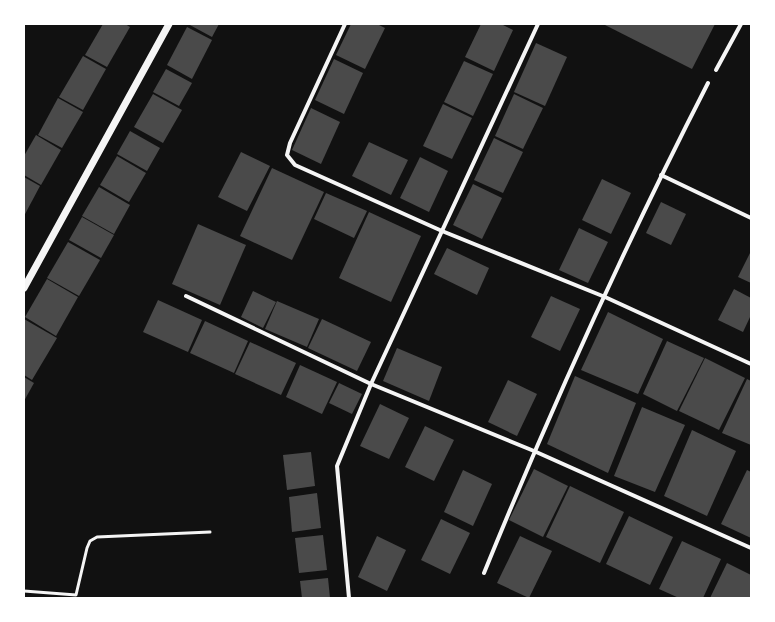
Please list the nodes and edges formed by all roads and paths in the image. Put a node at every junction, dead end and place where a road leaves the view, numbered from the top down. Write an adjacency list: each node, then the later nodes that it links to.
1 (169, 24): 10 (street)
2 (345, 24): 9 (street)
3 (538, 24): 9 (street)
4 (742, 24): 5 (street)
5 (716, 70)
6 (708, 84): 7 (street)
7 (661, 175): 8 (street); 12 (street)
8 (751, 218)
9 (442, 231): 12 (street); 14 (street)
10 (24, 288)
11 (186, 296): 14 (street)
12 (604, 297): 13 (street); 15 (street)
13 (751, 364)
14 (371, 384): 15 (street); 21 (street)
15 (534, 451): 17 (street); 18 (street)
16 (210, 532): 20 (lane)
17 (751, 548)
18 (484, 572)
19 (24, 591): 20 (lane)
20 (77, 596)
21 (349, 598)

